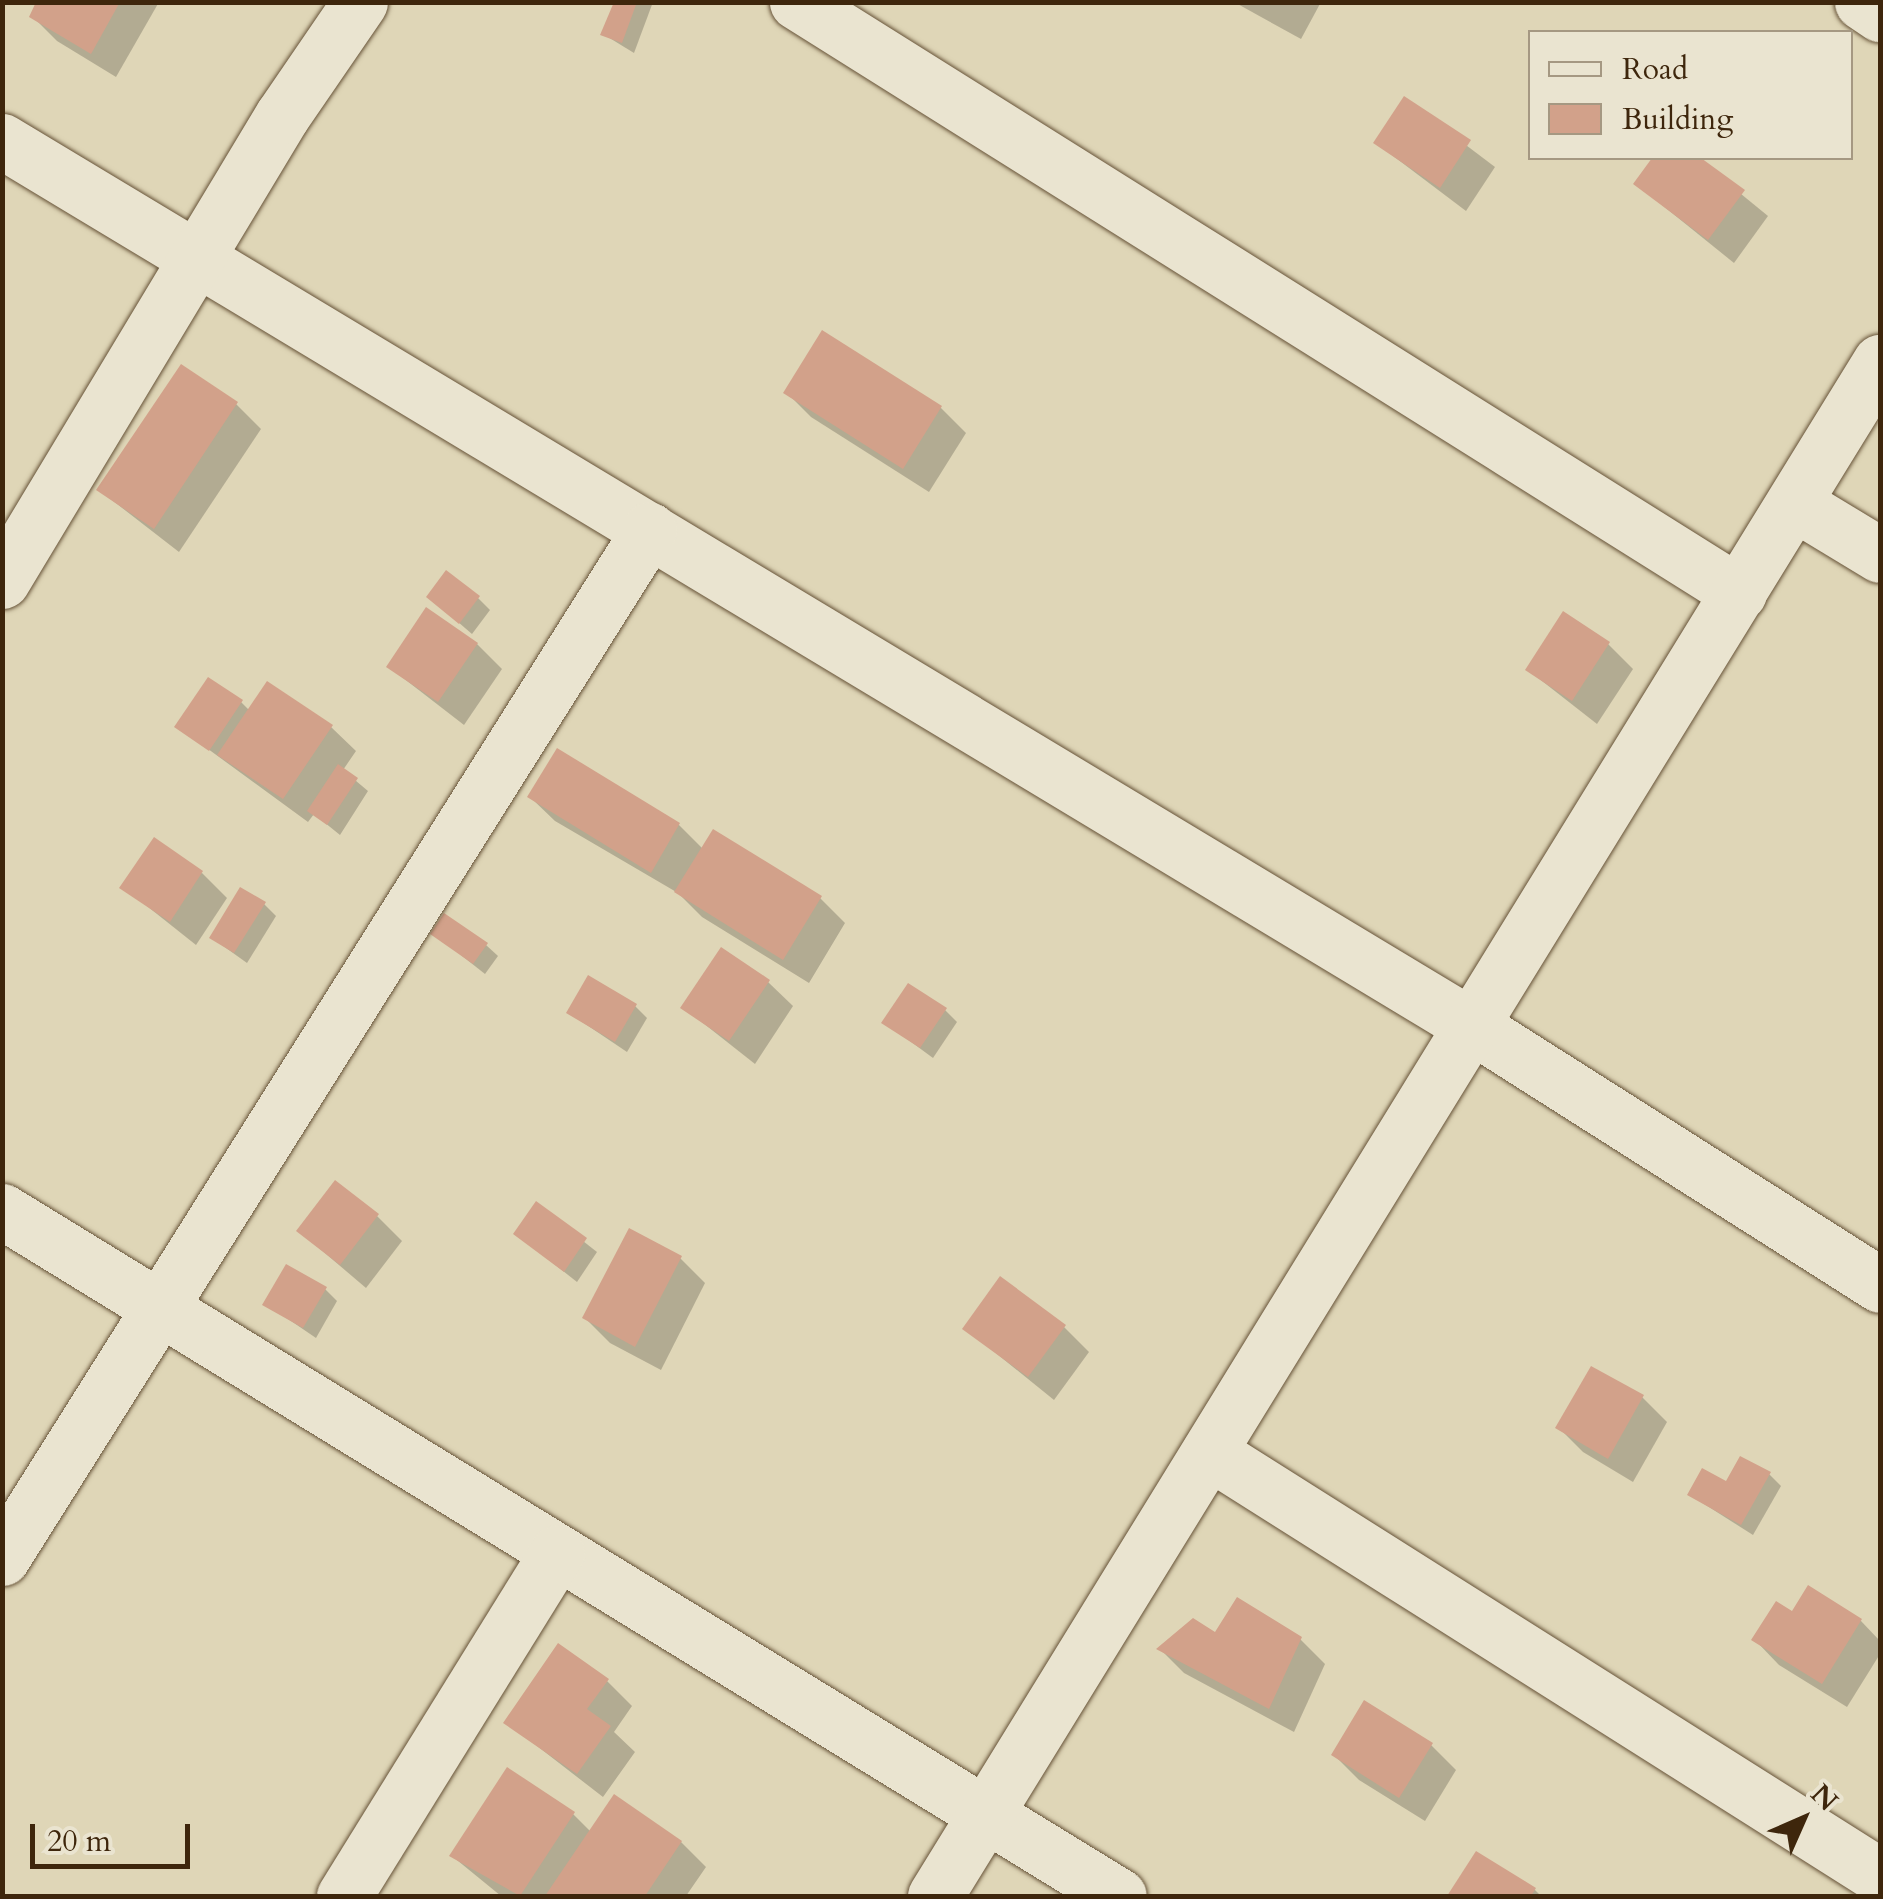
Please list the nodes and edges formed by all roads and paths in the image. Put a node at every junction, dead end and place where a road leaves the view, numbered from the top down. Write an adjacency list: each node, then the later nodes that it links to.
1 (360, 2): 6 (street)
2 (797, 2): 12 (street)
3 (1862, 2): 4 (street)
4 (1880, 14)
5 (2, 141): 6 (street)
6 (196, 258): 9 (street); 11 (street)
7 (1880, 362): 8 (street)
8 (1794, 503): 10 (street); 12 (street)
9 (649, 530): 13 (street); 16 (street)
10 (1880, 555)
11 (2, 580)
12 (1739, 594): 13 (street)
13 (1472, 1026): 15 (street); 17 (street)
14 (2, 1211): 16 (street)
15 (1880, 1285)
16 (160, 1308): 18 (street); 19 (street)
17 (1209, 1452): 20 (street); 21 (street)
18 (558, 1553): 20 (street); 22 (street)
19 (2, 1558)
20 (985, 1816): 23 (street); 24 (street)
21 (1880, 1876)
22 (344, 1896)
23 (935, 1896)
24 (1118, 1896)

